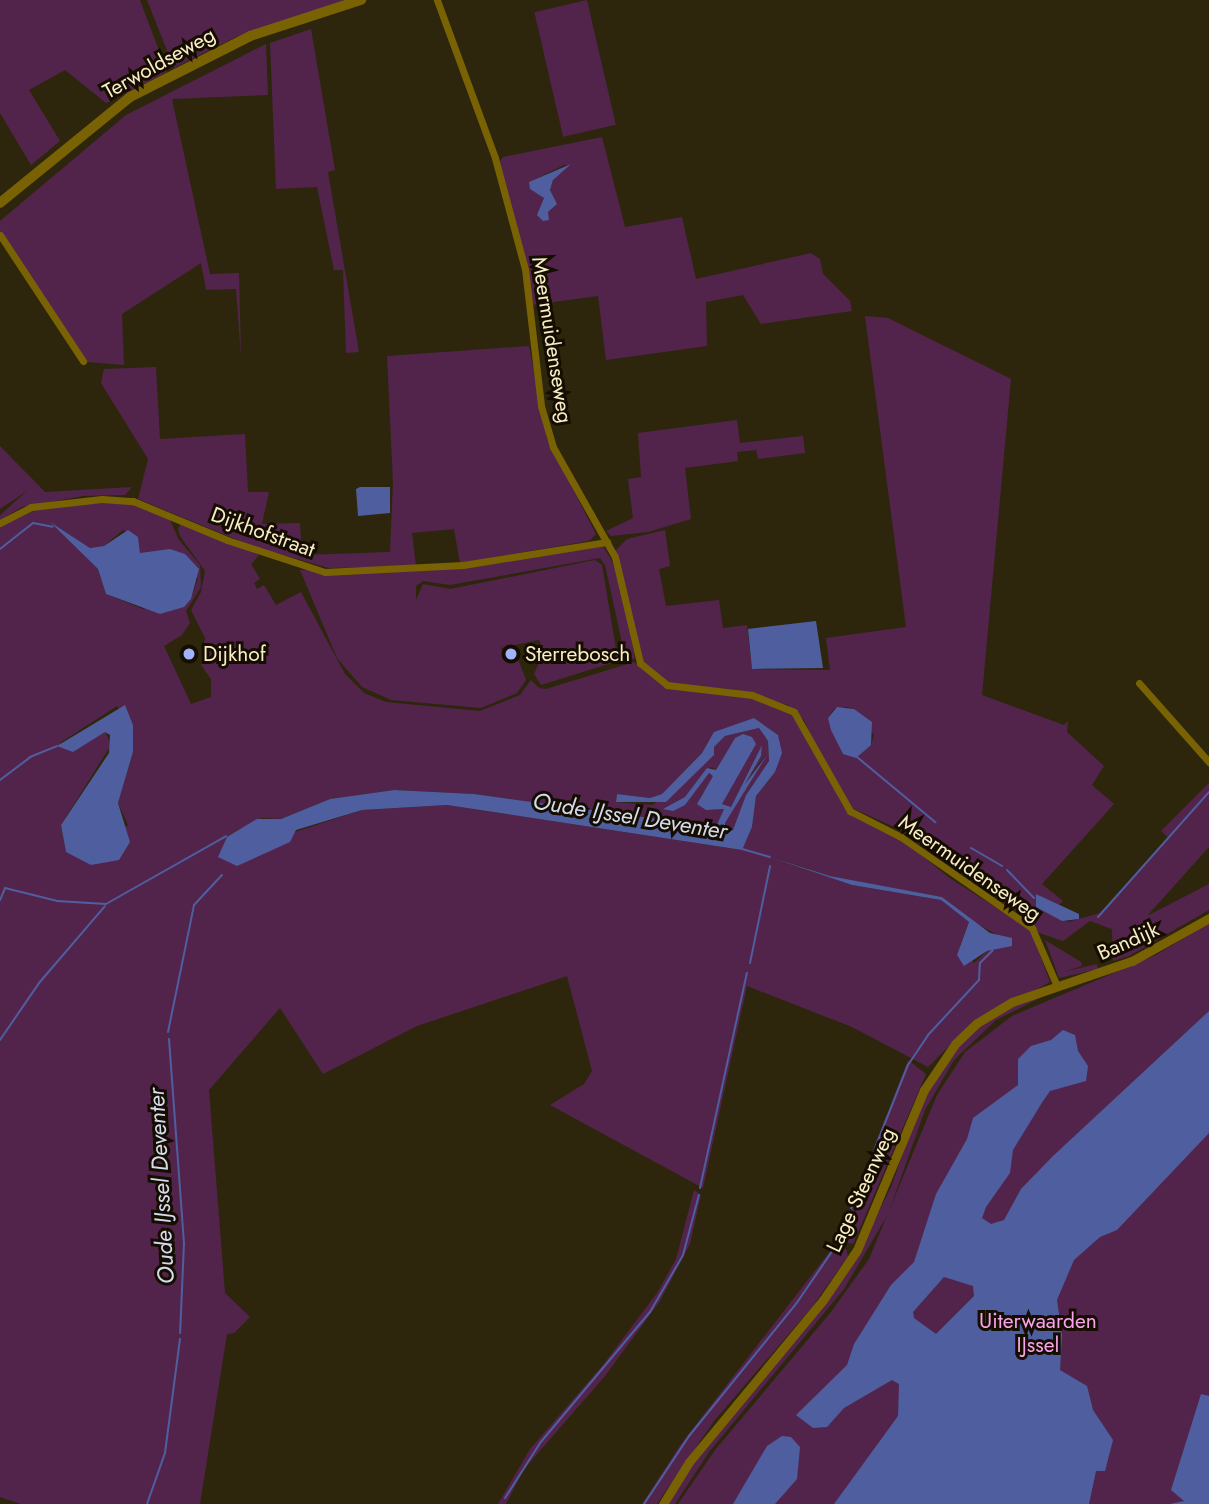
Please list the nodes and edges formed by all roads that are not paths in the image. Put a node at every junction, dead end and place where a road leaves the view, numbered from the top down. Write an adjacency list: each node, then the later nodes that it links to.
1 (362, 0): 3 (main road, Terwoldseweg)
2 (437, 0): 7 (street, Meermuidenseweg)
3 (0, 204)
4 (0, 235): 5 (street)
5 (83, 361)
6 (0, 523): 7 (street, Dijkhofstraat)
7 (607, 542): 11 (street, Meermuidenseweg)
8 (1139, 683): 9 (street)
9 (1209, 761)
10 (1209, 918): 11 (street, Bandijk)
11 (1057, 986): 12 (street, Lage Steenweg)
12 (663, 1504)

